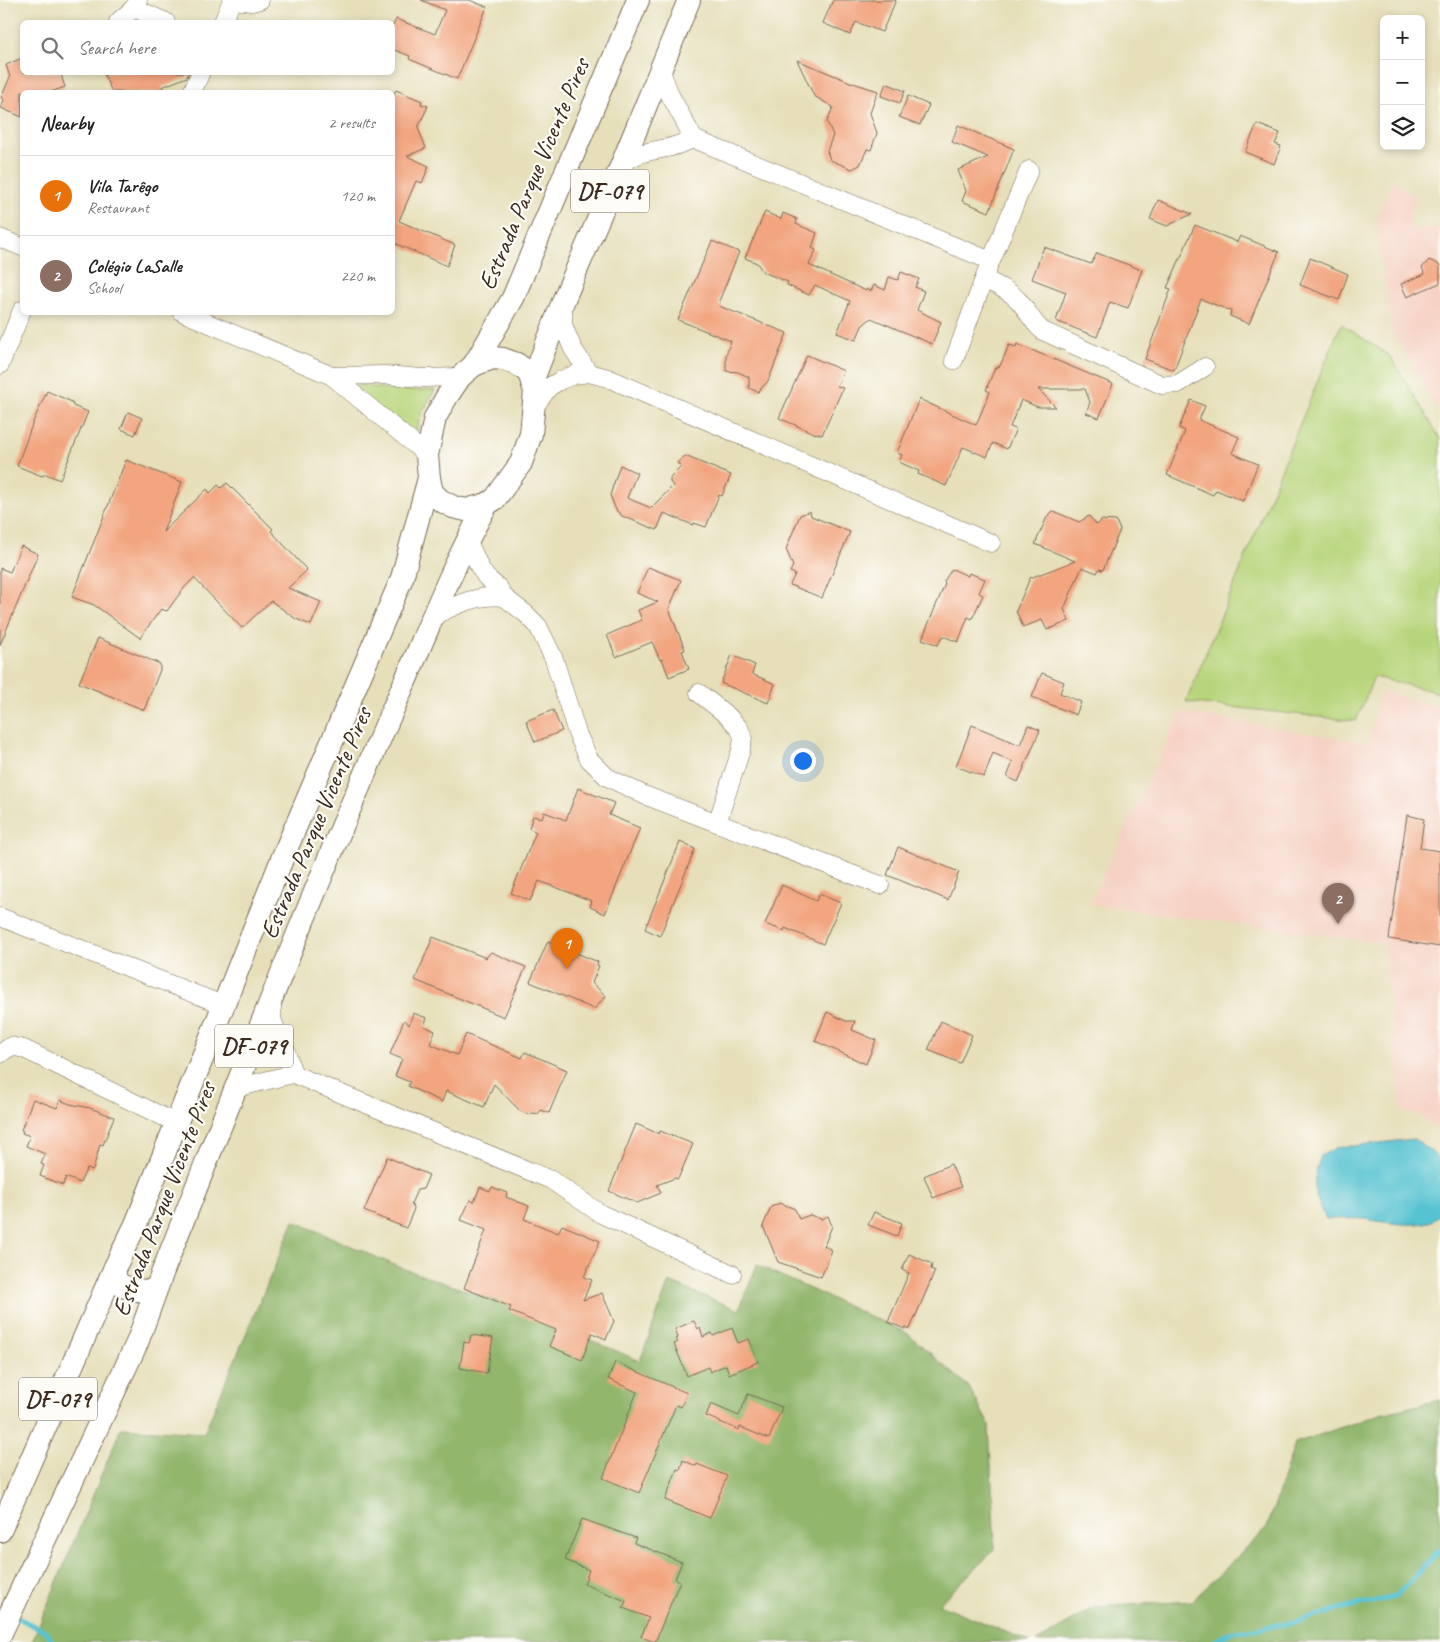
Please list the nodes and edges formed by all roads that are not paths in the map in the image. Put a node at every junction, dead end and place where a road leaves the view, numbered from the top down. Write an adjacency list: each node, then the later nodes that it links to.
1 (232, 0): 2 (street); 8 (street)
2 (260, 0)
3 (638, 0): 25 (main road, Estrada Parque Vicente Pires / DF-079)
4 (689, 0): 9 (main road, DF-079)
5 (136, 4): 6 (street); 7 (street)
6 (120, 20)
7 (163, 20)
8 (224, 20)
9 (661, 71): 12 (street); 13 (main road, DF-079)
10 (200, 75): 11 (street)
11 (193, 90)
12 (694, 139): 13 (street); 17 (street)
13 (622, 164): 19 (main road, DF-079)
14 (1029, 170): 17 (street)
15 (0, 238): 16 (street)
16 (20, 246)
17 (991, 260): 18 (street)
18 (984, 279): 22 (street); 24 (street)
19 (564, 299): 26 (street); 28 (main road, DF-079)
20 (20, 315): 23 (street)
21 (189, 315): 27 (street)
22 (954, 360)
23 (0, 365)
24 (1205, 367)
25 (467, 371): 27 (street); 28 (main road); 30 (main road, DF-079)
26 (589, 373): 29 (street); 34 (street)
27 (332, 376): 30 (street)
28 (532, 382): 29 (main road, DF-079)
29 (534, 407): 32 (main road, DF-079)
30 (427, 455): 31 (main road, DF-079)
31 (429, 478): 32 (main road, DF-079); 42 (main road, Estrada Parque Vicente Pires / DF-079)
32 (487, 504): 33 (main road, Estrada Parque Vicente Pires / DF-079)
33 (467, 539): 35 (street); 36 (main road, Estrada Parque Vicente Pires / DF-079)
34 (991, 543)
35 (504, 597): 36 (street); 38 (street)
36 (433, 616): 41 (main road, Estrada Parque Vicente Pires / DF-079)
37 (699, 693): 38 (street)
38 (717, 823): 39 (street)
39 (880, 885)
40 (0, 918): 42 (street)
41 (272, 1000): 44 (street); 45 (main road, Estrada Parque Vicente Pires / DF-079)
42 (223, 1005): 46 (main road, Estrada Parque Vicente Pires / DF-079)
43 (0, 1054): 46 (street)
44 (293, 1074): 45 (street); 48 (street)
45 (236, 1090): 49 (main road, Estrada Parque Vicente Pires / DF-079)
46 (176, 1123): 47 (main road, Estrada Parque Vicente Pires / DF-079)
47 (115, 1267): 49 (main road); 50 (main road, Estrada Parque Vicente Pires / DF-079)
48 (732, 1274)
49 (155, 1292): 51 (main road, Estrada Parque Vicente Pires / DF-079)
50 (0, 1531)
51 (0, 1635)

